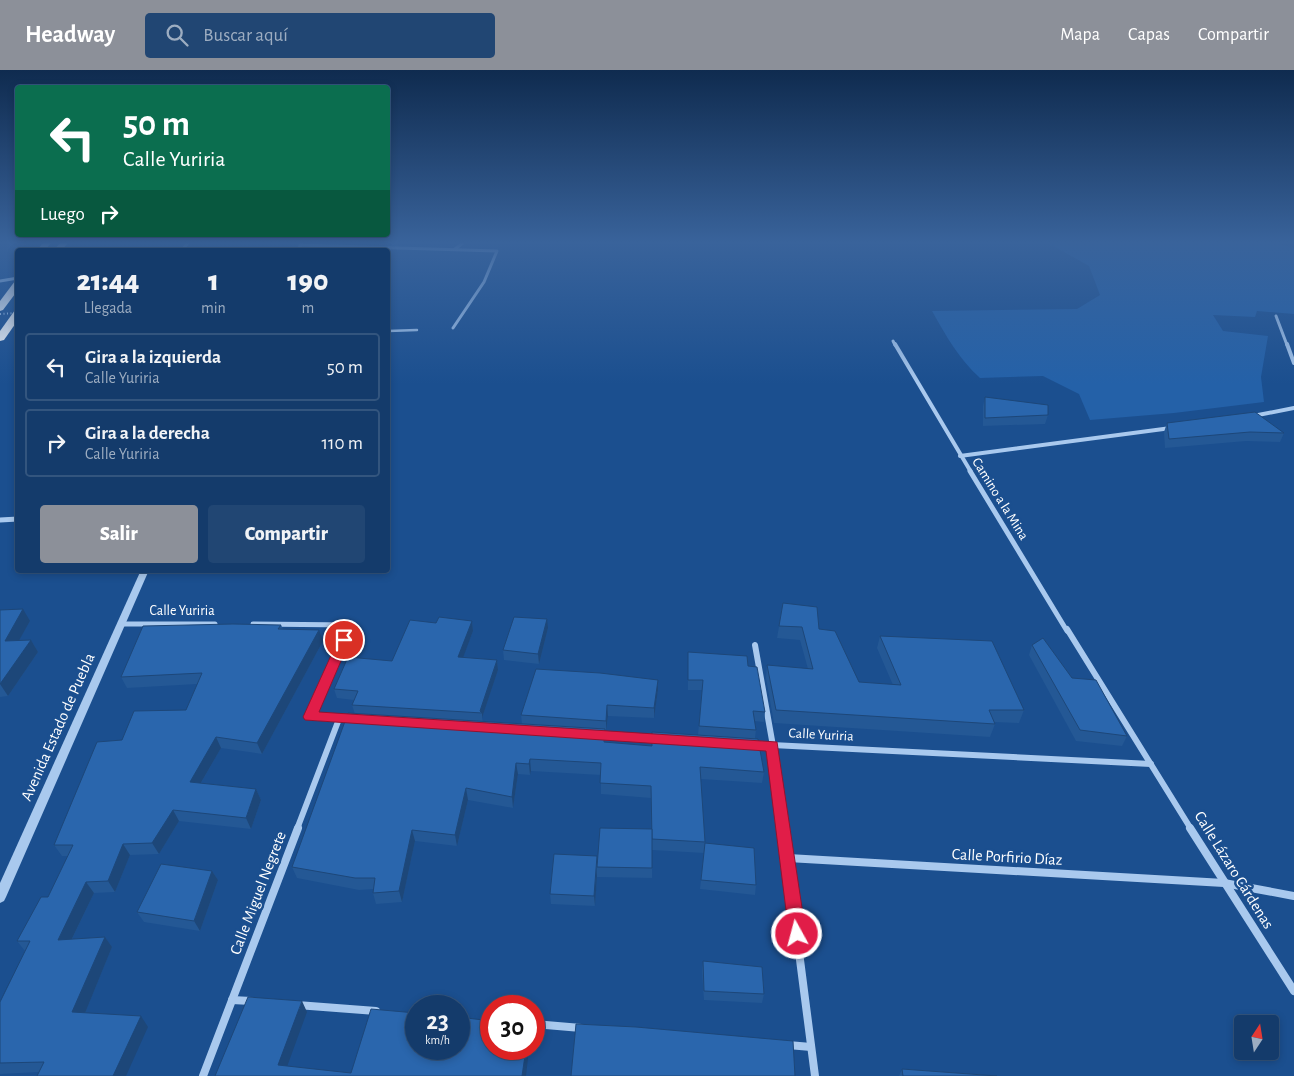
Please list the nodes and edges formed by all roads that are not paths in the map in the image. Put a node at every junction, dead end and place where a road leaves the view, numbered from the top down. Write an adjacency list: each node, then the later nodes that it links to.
1 (14, 290): 3 (highway)
2 (478, 290): 6 (street)
3 (0, 308)
4 (15, 316): 9 (highway)
5 (1276, 316): 11 (street)
6 (453, 328)
7 (417, 330): 8 (lane)
8 (390, 331)
9 (0, 338)
10 (893, 341): 15 (street)
11 (1294, 363)
12 (1294, 408): 13 (street)
13 (1245, 418)
14 (1176, 427): 15 (street, Camino a la Mina)
15 (960, 456): 29 (street, Camino a la Mina)
16 (15, 519): 17 (street)
17 (0, 520)
18 (144, 573): 19 (street, Avenida Estado de Puebla)
19 (121, 624): 20 (street, Calle Yuriria); 33 (street, Avenida Estado de Puebla)
20 (221, 624)
21 (251, 624): 23 (street)
22 (755, 645): 28 (street)
23 (339, 719): 24 (street); 35 (street, Calle Miguel Negrete)
24 (359, 720)
25 (595, 735): 26 (street)
26 (664, 739)
27 (743, 744): 28 (street, Calle Yuriria)
28 (772, 746): 29 (street, Calle Yuriria); 30 (street)
29 (1151, 764): 31 (street, Calle Lázaro Cárdenas)
30 (788, 858): 31 (street, Calle Porfirio Díaz); 42 (street)
31 (1224, 883): 32 (street, Calle Porfirio Díaz); 34 (street, Calle Lázaro Cárdenas)
32 (1294, 896)
33 (0, 897)
34 (1294, 991)
35 (232, 1000): 36 (street); 43 (street, Calle Miguel Negrete)
36 (261, 1002)
37 (290, 1004): 38 (street)
38 (387, 1012)
39 (545, 1025): 40 (street)
40 (593, 1029)
41 (781, 1044): 42 (street)
42 (811, 1047): 44 (street)
43 (203, 1076)
44 (815, 1076)

